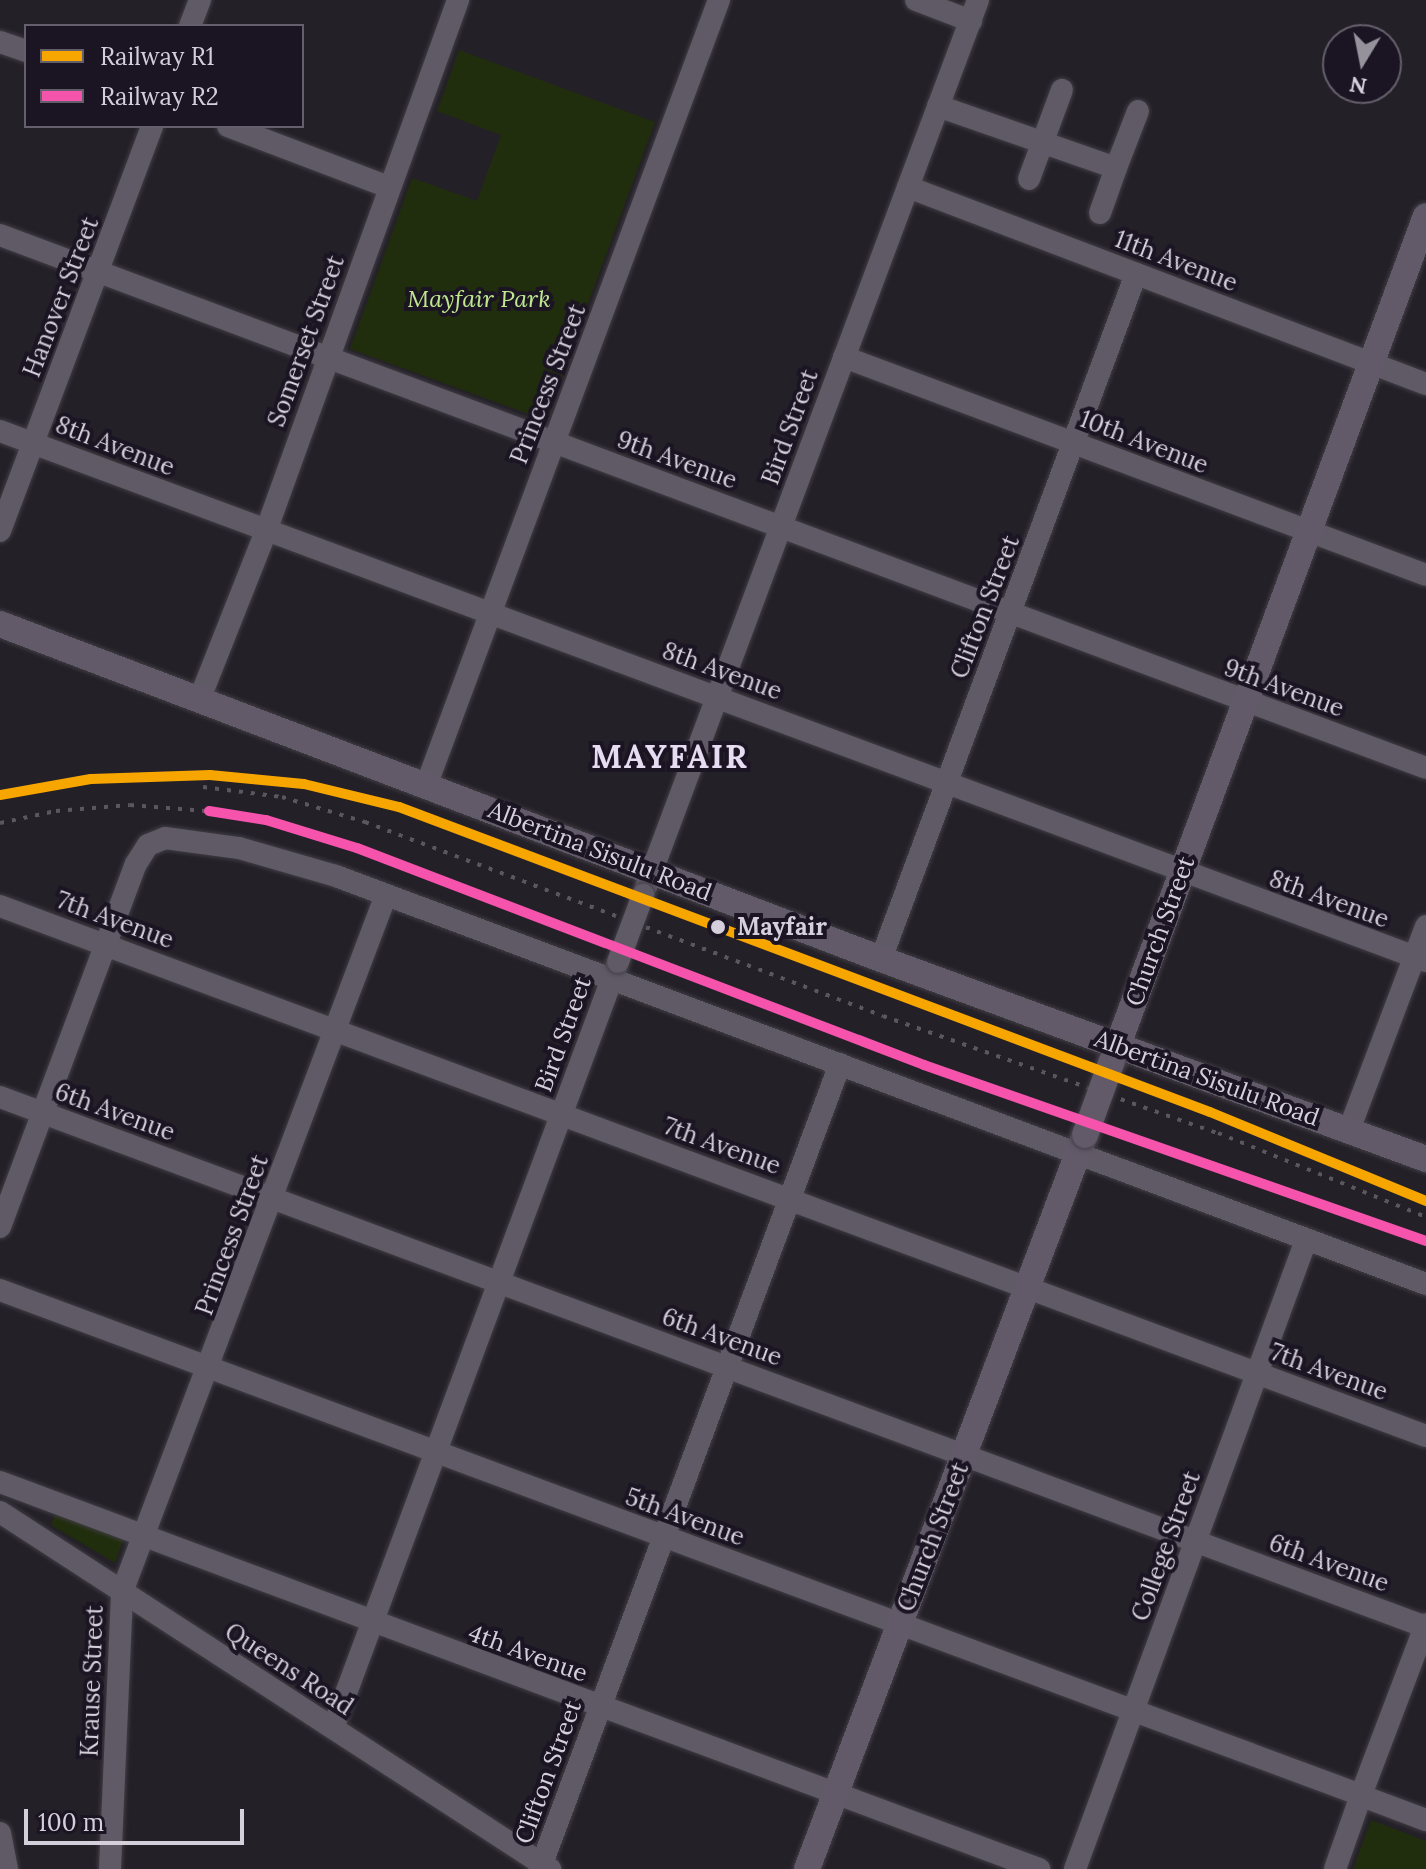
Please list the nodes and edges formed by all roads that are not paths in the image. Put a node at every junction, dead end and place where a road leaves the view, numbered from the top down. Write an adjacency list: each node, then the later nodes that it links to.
1 (200, 0): 6 (street)
2 (458, 0): 17 (street, Somerset Street)
3 (719, 0): 30 (street, Princess Street)
4 (916, 0): 5 (street)
5 (974, 10): 10 (street, Bird Street)
6 (191, 24)
7 (0, 42): 8 (street)
8 (24, 50)
9 (1062, 90): 14 (street)
10 (938, 106): 14 (street); 18 (street, Bird Street)
11 (1138, 111): 15 (street)
12 (151, 128): 22 (street, Hanover Street)
13 (233, 128): 17 (street)
14 (1043, 141): 15 (street); 16 (street)
15 (1116, 168): 19 (street)
16 (1029, 179)
17 (389, 187): 25 (street, Somerset Street)
18 (908, 187): 23 (street, 11th Avenue); 24 (street, Bird Street)
19 (1100, 213)
20 (1426, 216): 26 (main road, Church Street)
21 (0, 235): 22 (street, 9th Avenue)
22 (99, 271): 25 (street, 9th Avenue); 29 (street, Hanover Street)
23 (1136, 274): 26 (street, 11th Avenue); 31 (street, Clifton Street)
24 (844, 357): 31 (street, 10th Avenue); 32 (street, Bird Street)
25 (328, 358): 30 (street, 9th Avenue); 34 (street, Somerset Street)
26 (1370, 362): 27 (street, 11th Avenue); 35 (main road, Church Street)
27 (1426, 384)
28 (0, 431): 29 (street, 8th Avenue)
29 (33, 443): 33 (street, Hanover Street); 34 (street, 8th Avenue)
30 (554, 443): 32 (street, 9th Avenue); 37 (street, Princess Street)
31 (1076, 444): 35 (street, 10th Avenue); 38 (street, Clifton Street)
32 (782, 525): 38 (street, 9th Avenue); 40 (street, Bird Street)
33 (0, 531)
34 (266, 531): 37 (street, 8th Avenue); 41 (street, Somerset Street)
35 (1307, 531): 36 (street, 10th Avenue); 42 (main road, Church Street)
36 (1426, 575)
37 (489, 612): 40 (street, 8th Avenue); 45 (street, Princess Street)
38 (1011, 612): 42 (street, 9th Avenue); 44 (street, Clifton Street)
39 (0, 624): 41 (main road, Albertina Sisulu Road)
40 (717, 697): 44 (street, 8th Avenue); 47 (street, Bird Street)
41 (200, 698): 45 (main road, Albertina Sisulu Road)
42 (1244, 702): 43 (street, 9th Avenue); 46 (main road, Church Street)
43 (1426, 768)
44 (946, 783): 46 (street, 8th Avenue); 52 (street, Clifton Street)
45 (426, 786): 47 (main road, Albertina Sisulu Road)
46 (1181, 874): 53 (street, 8th Avenue); 56 (main road, Church Street)
47 (648, 883): 52 (main road, Albertina Sisulu Road); 54 (street, Bird Street, bridge)
48 (386, 895): 51 (street); 54 (street); 55 (street, Princess Street)
49 (0, 906): 51 (street, 7th Avenue)
50 (1426, 926): 53 (street)
51 (108, 946): 55 (street, 7th Avenue); 59 (street)
52 (881, 959): 56 (main road, Albertina Sisulu Road)
53 (1420, 959): 61 (street)
54 (615, 971): 57 (street); 60 (street, Bird Street)
55 (336, 1031): 60 (street, 7th Avenue); 64 (street, Princess Street)
56 (1115, 1053): 61 (main road, Albertina Sisulu Road); 62 (main road, Church Street, bridge)
57 (840, 1064): 62 (street); 65 (street, Clifton Street)
58 (0, 1097): 59 (street, 6th Avenue)
59 (40, 1112): 64 (street, 6th Avenue); 66 (street)
60 (561, 1114): 65 (street, 7th Avenue); 68 (street, Bird Street)
61 (1349, 1130): 63 (main road, Albertina Sisulu Road)
62 (1081, 1144): 67 (street); 70 (main road, Church Street)
63 (1426, 1159)
64 (273, 1198): 68 (street, 6th Avenue); 73 (street, Princess Street)
65 (790, 1199): 70 (street, 7th Avenue); 72 (street, Clifton Street)
66 (0, 1227)
67 (1306, 1240): 69 (street); 74 (street, College Street)
68 (499, 1282): 72 (street, 6th Avenue); 76 (street, Bird Street)
69 (1426, 1284)
70 (1027, 1287): 74 (street, 7th Avenue); 77 (main road, Church Street)
71 (0, 1290): 73 (street, 5th Avenue)
72 (727, 1367): 77 (street, 6th Avenue); 81 (street, Clifton Street)
73 (210, 1368): 76 (street, 5th Avenue); 80 (street, Princess Street)
74 (1257, 1373): 75 (street, 7th Avenue); 82 (street, College Street)
75 (1426, 1436)
76 (436, 1452): 81 (street, 5th Avenue); 84 (street, Bird Street)
77 (964, 1455): 82 (street, 6th Avenue); 85 (main road, Church Street)
78 (0, 1482): 80 (street, 4th Avenue)
79 (0, 1512): 83 (street, Queens Road)
80 (144, 1534): 83 (street, Princess Street); 84 (street, 4th Avenue)
81 (664, 1536): 85 (street, 5th Avenue); 87 (street, Clifton Street)
82 (1195, 1541): 86 (street, 6th Avenue); 88 (street, College Street)
83 (122, 1592): 89 (street, Queens Road); 96 (street, Krause Street)
84 (372, 1624): 87 (street, 4th Avenue); 89 (street, Bird Street)
85 (900, 1624): 88 (street, 5th Avenue); 90 (main road, Church Street)
86 (1426, 1626): 91 (street)
87 (600, 1707): 90 (street, 4th Avenue); 94 (street, Clifton Street)
88 (1133, 1711): 91 (street, 5th Avenue); 99 (street, College Street)
89 (333, 1728): 94 (street, Queens Road)
90 (835, 1794): 97 (main road, Church Street); 98 (street, 4th Avenue)
91 (1361, 1796): 92 (street, 5th Avenue); 100 (street)
92 (1426, 1820)
93 (0, 1833): 95 (street)
94 (544, 1867)
95 (7, 1869)
96 (110, 1869)
97 (807, 1869)
98 (1039, 1869)
99 (1075, 1869)
100 (1335, 1869)

